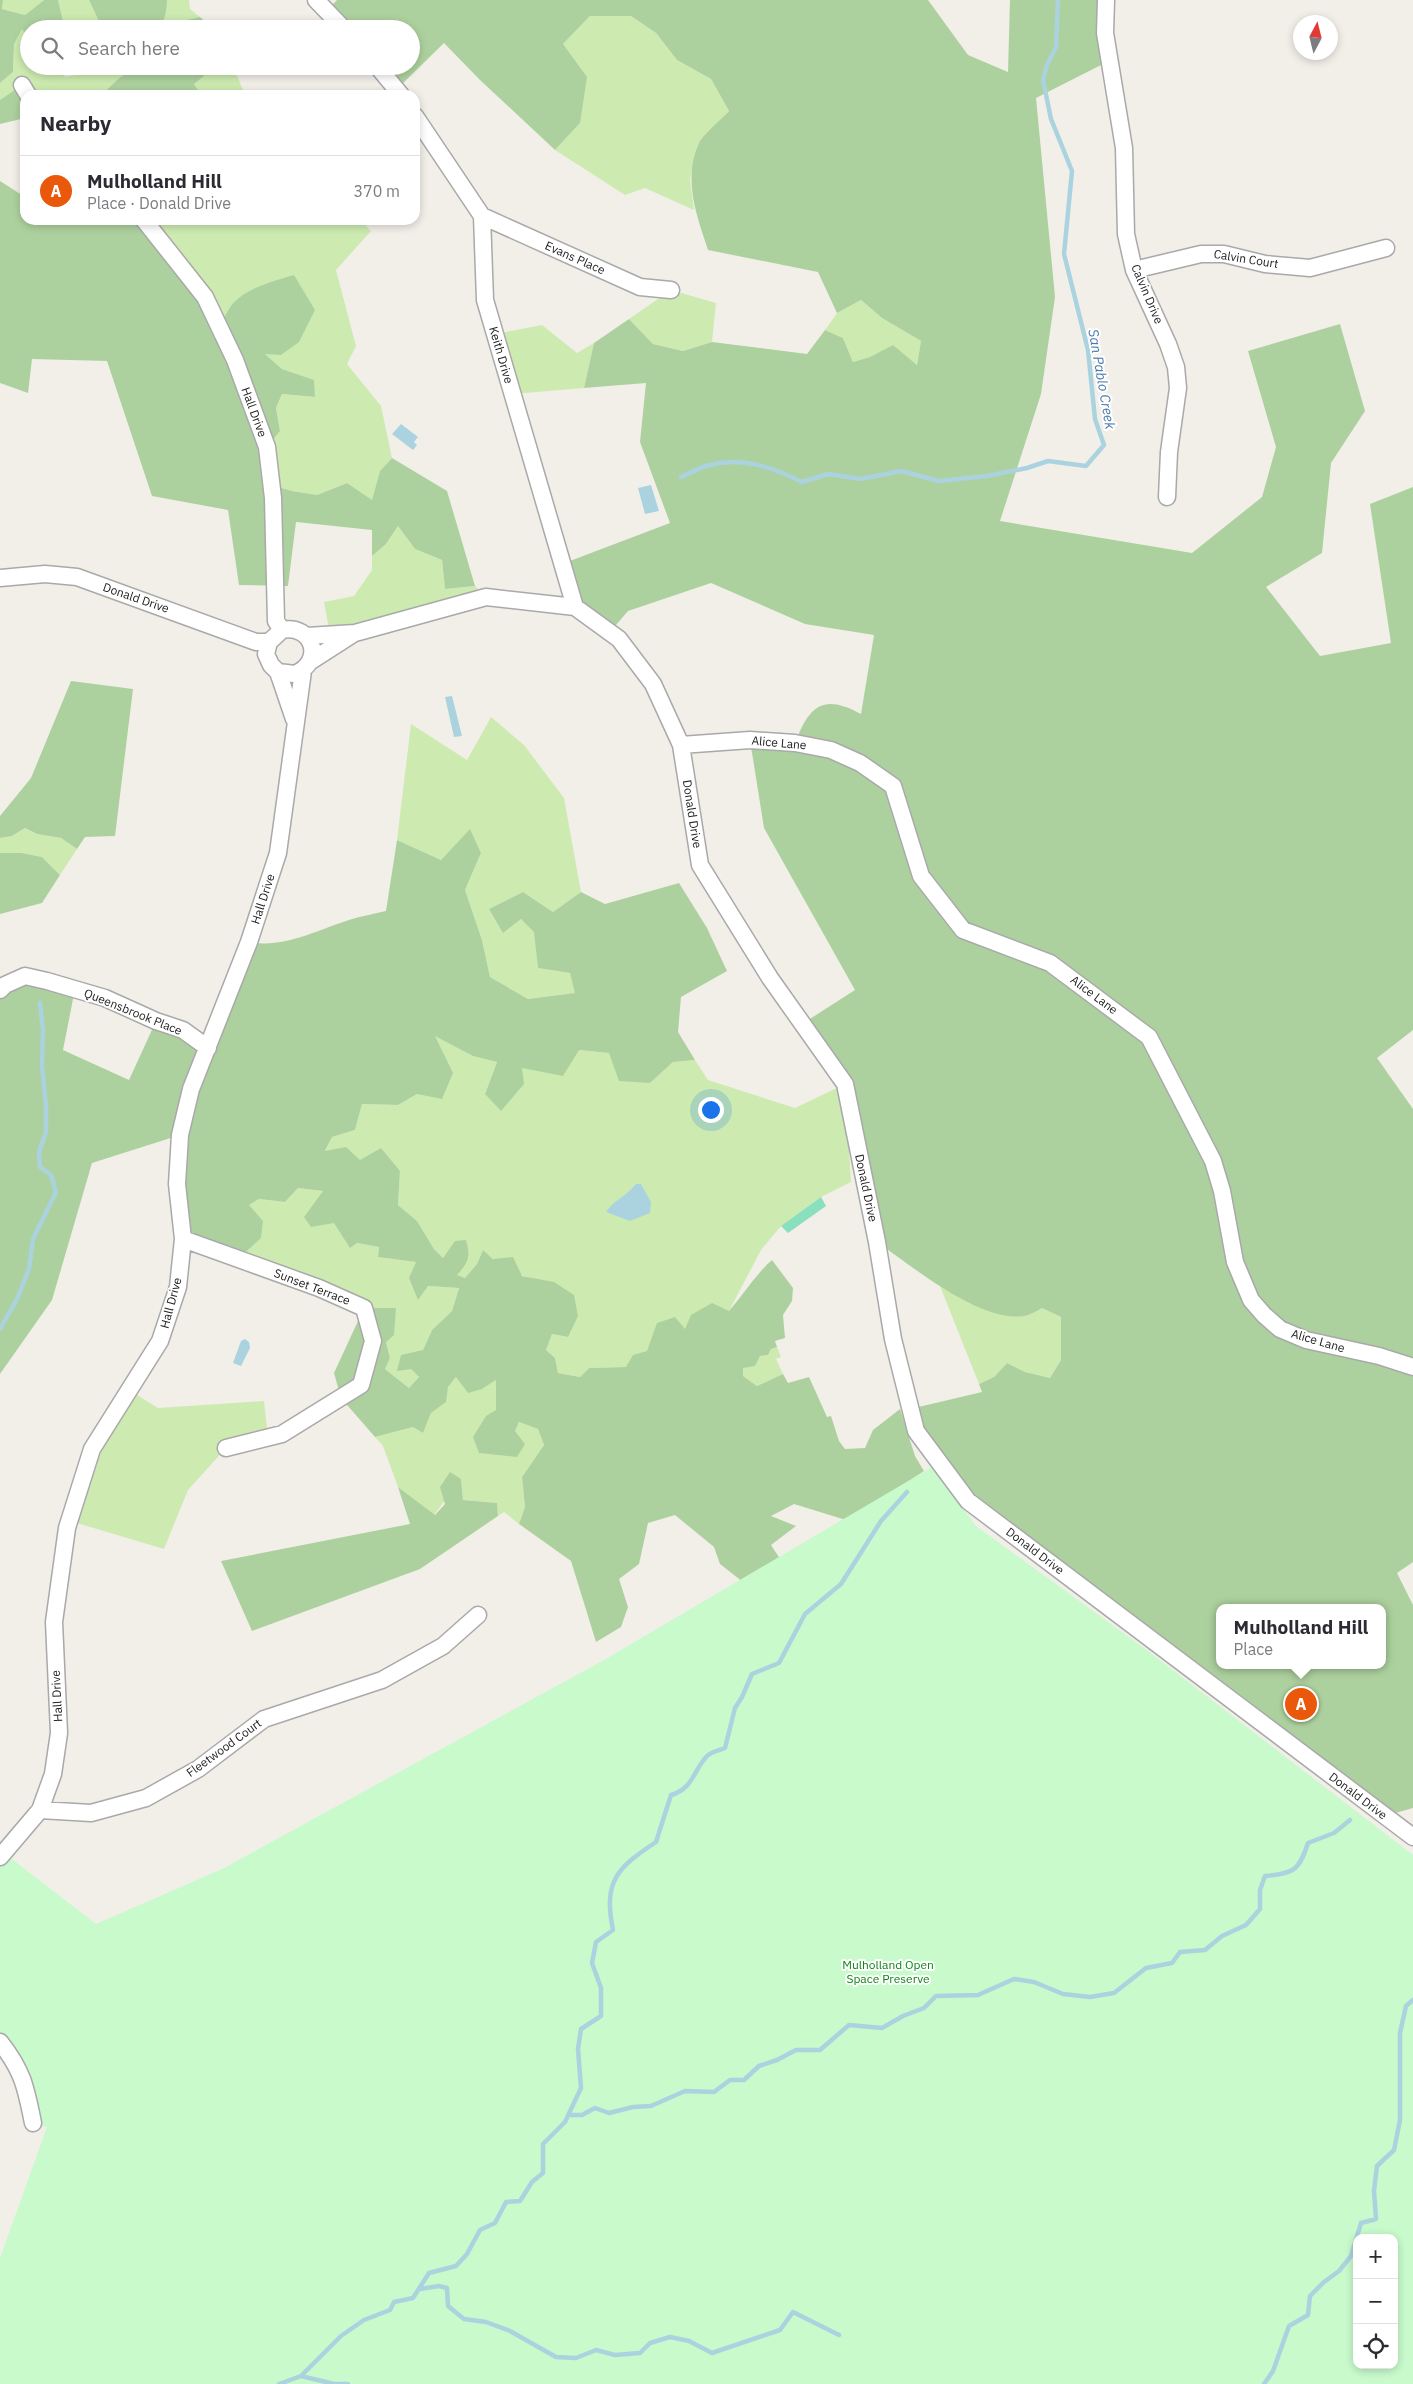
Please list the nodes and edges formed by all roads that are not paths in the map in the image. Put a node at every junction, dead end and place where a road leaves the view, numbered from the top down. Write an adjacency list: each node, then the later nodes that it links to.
1 (316, 0): 3 (street)
2 (1106, 0): 10 (street, Calvin Drive)
3 (335, 20)
4 (384, 75): 5 (street)
5 (397, 90)
6 (420, 123): 7 (street)
7 (482, 216): 11 (street, Evans Place); 14 (street, Keith Drive)
8 (148, 225): 15 (street, Hall Drive)
9 (1386, 248): 10 (street, Calvin Court)
10 (1134, 270): 12 (street, Calvin Drive)
11 (671, 290)
12 (1167, 497)
13 (0, 578): 18 (street, Donald Drive)
14 (575, 607): 16 (street); 22 (street, Donald Drive)
15 (282, 630): 17 (street); 18 (street)
16 (355, 633): 17 (street); 19 (street)
17 (307, 636): 19 (street)
18 (269, 642): 20 (street)
19 (307, 666): 20 (street); 21 (street, Hall Drive)
20 (278, 672): 21 (street, Hall Drive)
21 (296, 724): 24 (street, Hall Drive)
22 (680, 745): 26 (street, Alice Lane); 30 (street, Donald Drive)
23 (0, 990): 24 (street, Queensbrook Place)
24 (208, 1048): 25 (street, Hall Drive)
25 (183, 1240): 27 (street, Sunset Terrace); 29 (street, Hall Drive)
26 (1413, 1367)
27 (226, 1448)
28 (478, 1615): 29 (street, Fleetwood Court)
29 (40, 1810): 31 (street, Hall Drive)
30 (1413, 1837)
31 (0, 1857)
32 (0, 2042): 33 (street)
33 (33, 2123)

